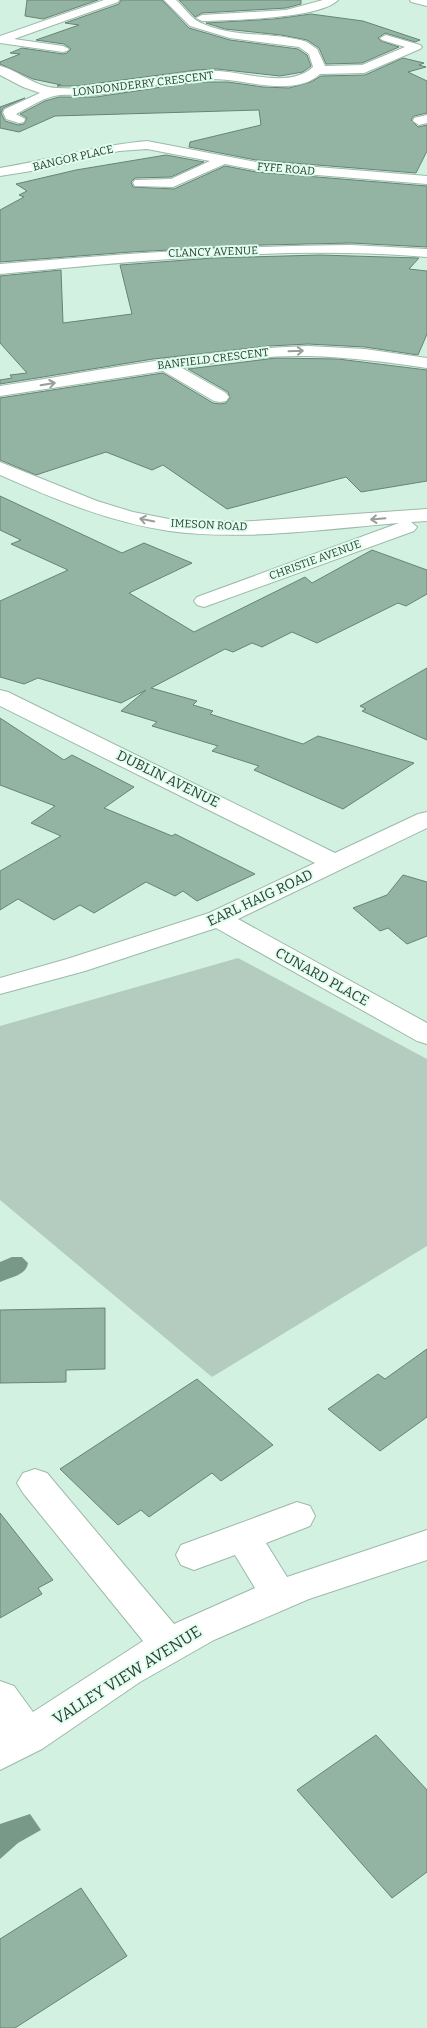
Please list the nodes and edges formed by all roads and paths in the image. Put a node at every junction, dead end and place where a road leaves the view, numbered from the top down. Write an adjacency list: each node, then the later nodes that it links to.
1 (114, 0): 8 (street)
2 (169, 0): 9 (street)
3 (333, 0): 7 (street)
4 (416, 0): 6 (street)
5 (270, 3): 7 (street)
6 (427, 3)
7 (295, 11): 9 (street)
8 (78, 12): 10 (street); 12 (street)
9 (188, 19): 17 (street)
10 (72, 24)
11 (386, 38): 14 (street)
12 (0, 40): 13 (street)
13 (64, 50)
14 (412, 50): 15 (street); 17 (street)
15 (427, 53)
16 (0, 70): 18 (street, LONDONDERRY CRESCENT)
17 (318, 70): 18 (street, LONDONDERRY CRESCENT)
18 (48, 91): 19 (street); 20 (street)
19 (0, 102)
20 (19, 119)
21 (147, 145): 22 (street, FYFE ROAD); 23 (street, BANGOR PLACE)
22 (222, 160): 24 (street, FYFE ROAD); 25 (street)
23 (0, 172)
24 (427, 180)
25 (140, 183)
26 (427, 253): 27 (street, CLANCY AVENUE)
27 (0, 269)
28 (427, 363): 29 (street, BANFIELD CRESCENT, one-way to 28)
29 (165, 365): 30 (street, BANFIELD CRESCENT, one-way to 29); 31 (street)
30 (0, 392)
31 (220, 397)
32 (0, 468): 33 (street, IMESON ROAD, one-way to 32)
33 (427, 515)
34 (427, 520): 35 (street, CHRISTIE AVENUE)
35 (204, 601)
36 (0, 697): 38 (street, DUBLIN AVENUE)
37 (424, 824): 38 (street, EARL HAIG ROAD)
38 (335, 863): 39 (street, EARL HAIG ROAD)
39 (218, 919): 40 (street, EARL HAIG ROAD); 41 (street, CUNARD PLACE)
40 (0, 986)
41 (427, 1035)
42 (35, 1483): 48 (street)
43 (297, 1516): 44 (street)
44 (244, 1537): 46 (street); 47 (street)
45 (427, 1545): 47 (street, VALLEY VIEW AVENUE)
46 (194, 1555)
47 (278, 1595): 48 (street, VALLEY VIEW AVENUE)
48 (169, 1645): 50 (street, VALLEY VIEW AVENUE)
49 (0, 1698): 50 (street)
50 (14, 1744)

